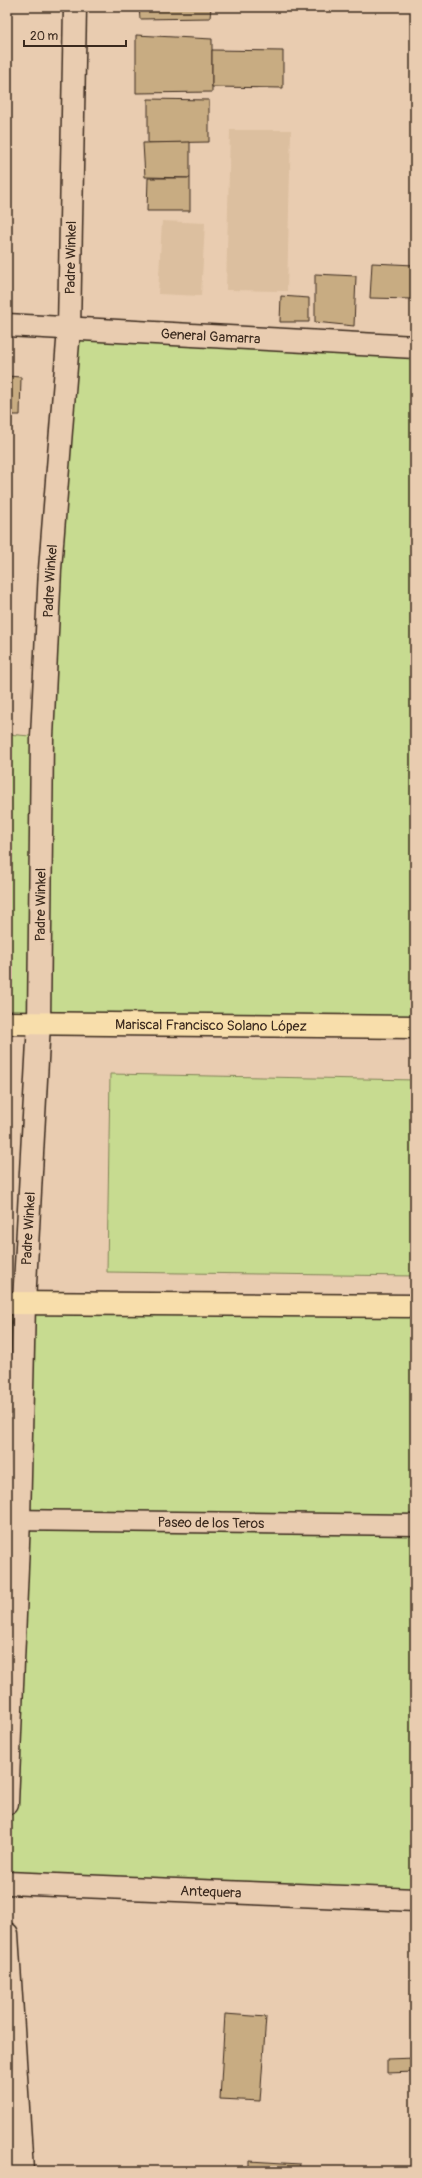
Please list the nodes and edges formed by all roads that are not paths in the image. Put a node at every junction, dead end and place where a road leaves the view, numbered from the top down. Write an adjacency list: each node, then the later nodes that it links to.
1 (75, 7): 3 (street, Padre Winkel)
2 (7, 325): 3 (street, General Gamarra)
3 (69, 329): 4 (street, General Gamarra); 6 (street, Padre Winkel)
4 (415, 347)
5 (7, 1023): 6 (main road, Mariscal Francisco Solano López)
6 (39, 1024): 7 (main road, Mariscal Francisco Solano López); 8 (street, Padre Winkel)
7 (415, 1027)
8 (15, 1303): 9 (main road); 10 (street, Padre Winkel)
9 (415, 1306)
10 (13, 1520): 11 (street, Paseo de los Teros); 12 (street, Padre Winkel)
11 (415, 1525)
12 (7, 1802)
13 (7, 1883): 14 (street, Antequera)
14 (415, 1900)
15 (7, 1934): 16 (street)
16 (22, 2171)

